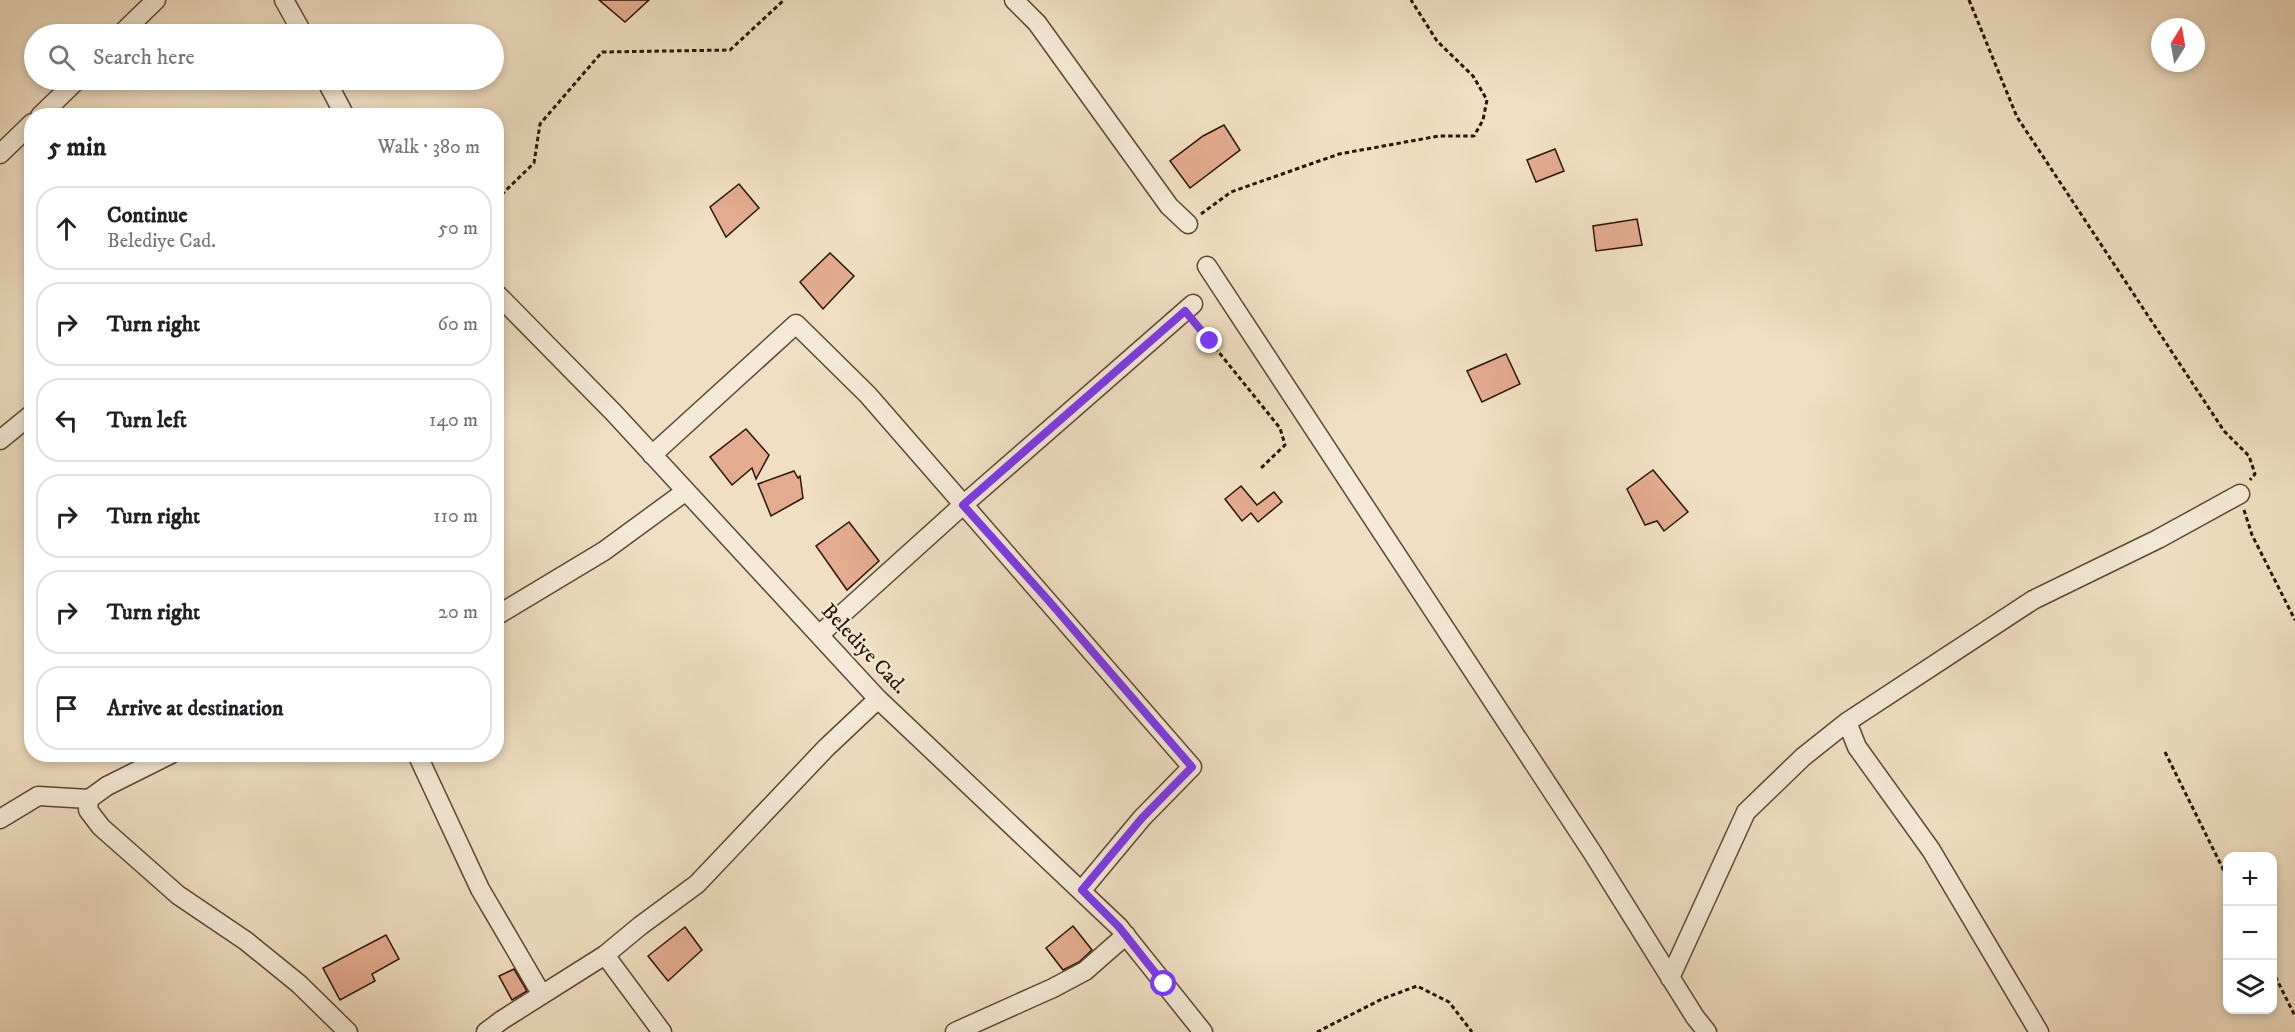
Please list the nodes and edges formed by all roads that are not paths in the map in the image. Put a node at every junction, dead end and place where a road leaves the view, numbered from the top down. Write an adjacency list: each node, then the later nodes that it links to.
1 (156, 0): 4 (street)
2 (284, 0): 5 (street)
3 (1014, 0): 12 (street)
4 (132, 24)
5 (297, 24)
6 (67, 90): 8 (street)
7 (331, 90): 9 (street)
8 (48, 108)
9 (341, 108)
10 (24, 131): 11 (street)
11 (0, 154)
12 (1188, 224)
13 (1207, 266): 33 (street)
14 (504, 301): 18 (street, Belediye Cad.)
15 (1189, 307): 21 (street)
16 (24, 420): 17 (street)
17 (0, 440)
18 (652, 455): 19 (street, Belediye Cad.); 21 (street)
19 (686, 491): 22 (street); 23 (street, Belediye Cad.)
20 (2240, 494): 25 (street)
21 (963, 505): 23 (street); 30 (street)
22 (504, 611)
23 (819, 635): 24 (street, Belediye Cad.)
24 (878, 699): 30 (street, Belediye Cad.); 32 (street)
25 (1847, 722): 33 (street); 42 (street)
26 (155, 762): 28 (street)
27 (421, 762): 34 (street)
28 (89, 799): 29 (street); 36 (street)
29 (0, 819)
30 (1082, 890): 31 (street, Belediye Cad.)
31 (1126, 935): 39 (street); 40 (street, Belediye Cad.)
32 (606, 955): 34 (street); 38 (street)
33 (1670, 978): 41 (street)
34 (542, 995): 35 (street)
35 (506, 1026): 37 (street)
36 (348, 1032)
37 (486, 1032)
38 (662, 1032)
39 (955, 1032)
40 (1203, 1032)
41 (1707, 1032)
42 (2039, 1032)

